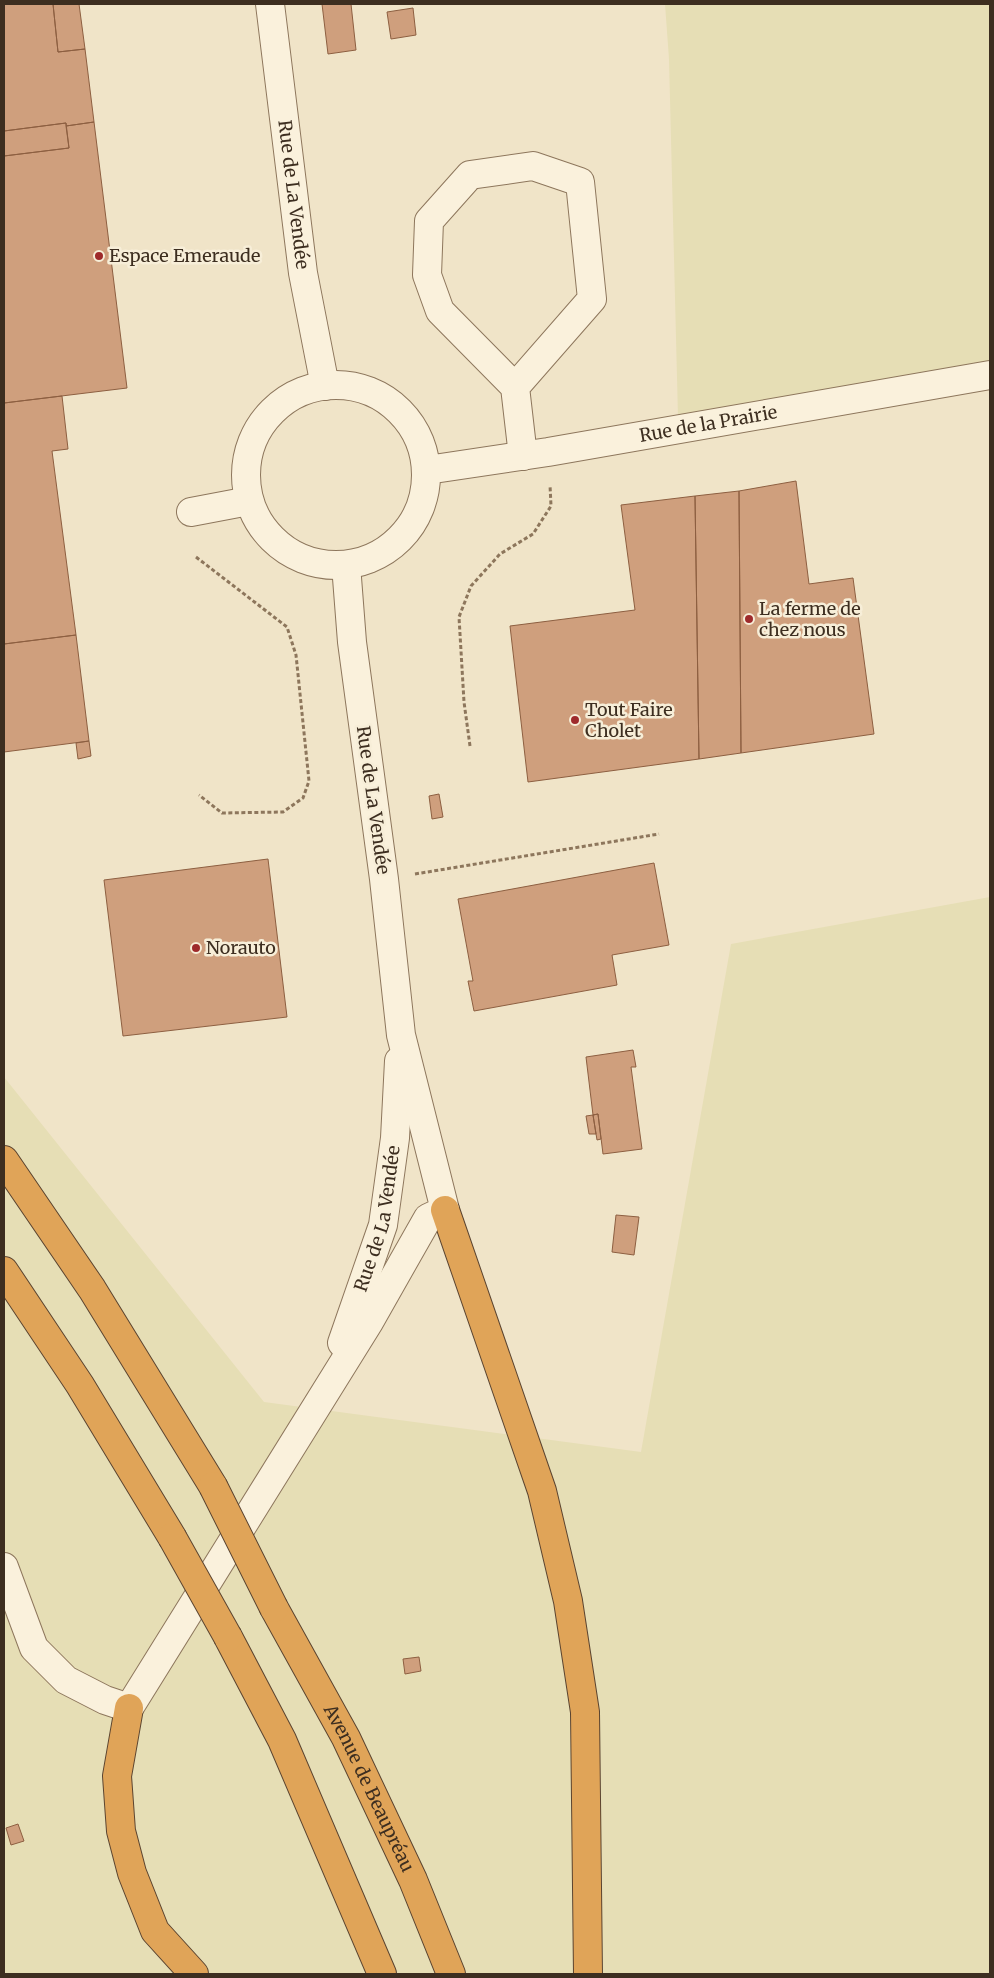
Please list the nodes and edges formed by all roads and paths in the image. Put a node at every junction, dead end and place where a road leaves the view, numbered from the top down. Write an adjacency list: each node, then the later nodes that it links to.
1 (270, 4): 3 (street, Rue de La Vendée)
2 (990, 375): 5 (street, Rue de la Prairie)
3 (325, 386): 6 (street); 7 (street)
4 (515, 387): 4 (street); 5 (street)
5 (536, 454): 6 (street, Rue de la Prairie); 11 (path)
6 (427, 470): 10 (street)
7 (249, 501): 8 (street); 10 (street)
8 (191, 512)
9 (196, 557): 12 (path)
10 (346, 565): 14 (street, Rue de La Vendée)
11 (470, 746)
12 (199, 796)
13 (659, 834): 14 (path)
14 (384, 879): 15 (street, Rue de La Vendée)
15 (401, 1035): 17 (street, Rue de La Vendée); 19 (street, Rue de La Vendée)
16 (4, 1160): 24 (highway, Avenue de Beaupréau, bridge)
17 (445, 1210): 19 (street); 25 (highway)
18 (4, 1271): 23 (highway, bridge)
19 (322, 1396): 21 (street)
20 (4, 1567): 21 (street)
21 (129, 1708): 22 (highway)
22 (194, 1974)
23 (382, 1974)
24 (451, 1974)
25 (588, 1974)

